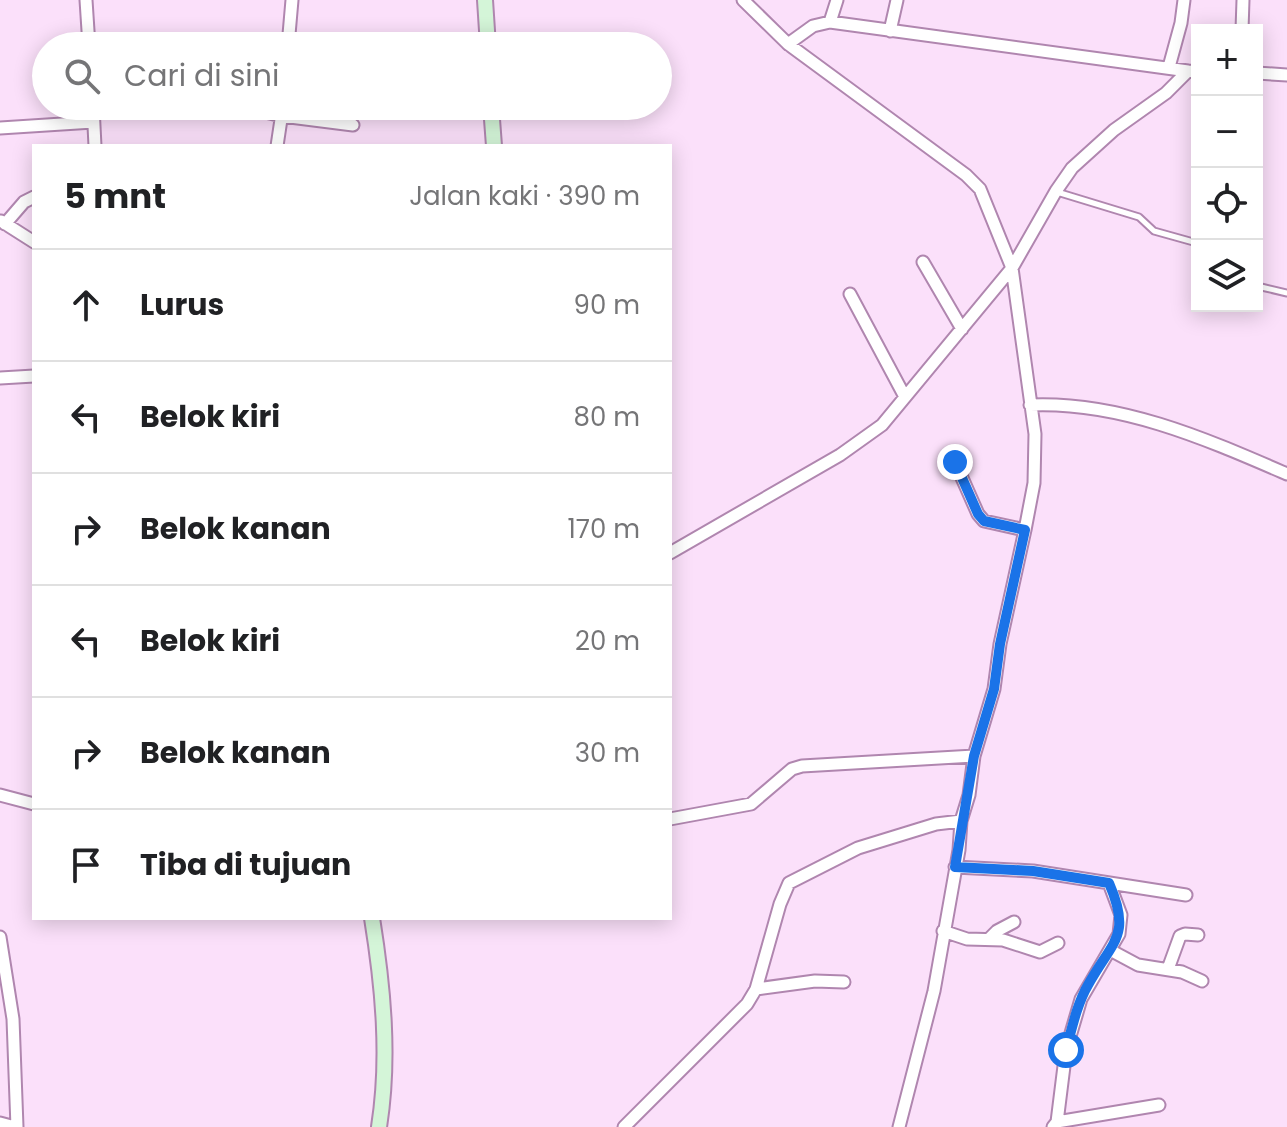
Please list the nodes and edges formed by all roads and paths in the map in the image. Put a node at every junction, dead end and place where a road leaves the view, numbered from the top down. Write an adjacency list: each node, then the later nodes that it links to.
1 (86, 0): 12 (street)
2 (292, 0): 13 (street)
3 (485, 0): 14 (street)
4 (743, 0): 15 (street)
5 (837, 0): 9 (street)
6 (897, 0): 11 (street)
7 (1184, 0): 16 (street)
8 (1243, 0): 10 (street)
9 (830, 22): 11 (street); 15 (street)
10 (1242, 24)
11 (890, 31): 16 (street)
12 (88, 32)
13 (289, 32)
14 (487, 32)
15 (788, 44): 36 (street)
16 (1169, 67): 17 (street)
17 (1191, 71)
18 (1191, 72): 30 (street)
19 (1263, 73): 20 (street)
20 (1287, 75)
21 (281, 120): 28 (street)
22 (328, 120): 25 (street)
23 (492, 120): 29 (street)
24 (93, 122): 26 (street); 27 (street)
25 (353, 125)
26 (0, 128)
27 (95, 144)
28 (277, 144)
29 (494, 144)
30 (1056, 191): 34 (lane); 36 (street)
31 (32, 198): 32 (street)
32 (2, 222): 33 (street)
33 (32, 241)
34 (1191, 241)
35 (923, 262): 40 (street)
36 (1012, 268): 40 (street); 44 (street)
37 (1263, 287): 38 (lane)
38 (1287, 293)
39 (850, 294): 43 (street)
40 (962, 329): 43 (street)
41 (32, 376): 42 (street)
42 (0, 378)
43 (905, 397): 48 (street)
44 (1030, 405): 46 (street); 47 (street)
45 (955, 462): 47 (street)
46 (1287, 474)
47 (1025, 530): 49 (street)
48 (672, 552)
49 (974, 756): 52 (street); 53 (street)
50 (0, 795): 51 (street)
51 (32, 803)
52 (672, 819)
53 (961, 821): 54 (street); 68 (street)
54 (955, 867): 55 (street); 59 (street)
55 (1109, 883): 56 (street); 64 (street)
56 (1186, 895)
57 (372, 920): 73 (street)
58 (1014, 922): 62 (street)
59 (943, 931): 62 (street); 75 (street)
60 (1198, 935): 65 (street)
61 (0, 937): 72 (street)
62 (989, 939): 63 (street)
63 (1058, 943)
64 (1110, 950): 65 (street); 71 (street)
65 (1168, 969): 66 (street)
66 (1202, 981)
67 (844, 982): 68 (street)
68 (756, 989): 74 (street)
69 (1159, 1105): 71 (street)
70 (0, 1123): 72 (street)
71 (1055, 1124)
72 (16, 1127)
73 (379, 1127)
74 (624, 1127)
75 (899, 1127)

